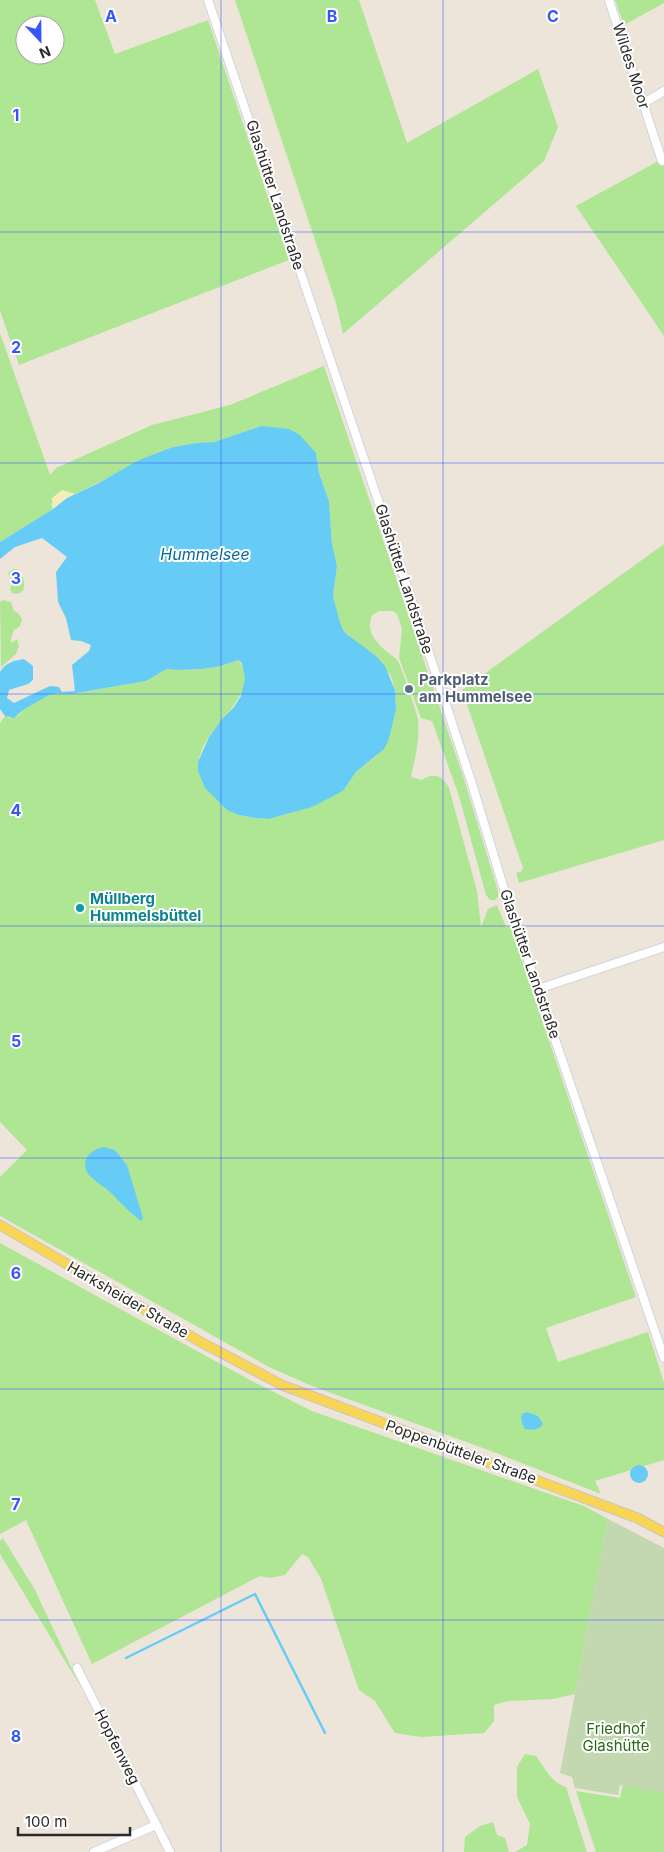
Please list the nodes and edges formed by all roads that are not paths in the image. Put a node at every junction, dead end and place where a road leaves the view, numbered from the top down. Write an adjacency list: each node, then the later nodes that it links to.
1 (208, 0): 7 (street, Glashütter Landstraße)
2 (610, 0): 4 (street, Wildes Moor)
3 (664, 91): 4 (street)
4 (644, 103): 5 (street, Wildes Moor)
5 (662, 161)
6 (664, 947): 7 (street)
7 (538, 990): 9 (street, Glashütter Landstraße)
8 (0, 1225): 10 (main road, Harksheider Straße)
9 (664, 1358)
10 (257, 1372): 11 (main road, Poppenbütteler Straße)
11 (664, 1532)
12 (77, 1668): 13 (street, Hopfenweg)
13 (156, 1825): 14 (street); 15 (street, Hopfenweg)
14 (94, 1852)
15 (170, 1852)

